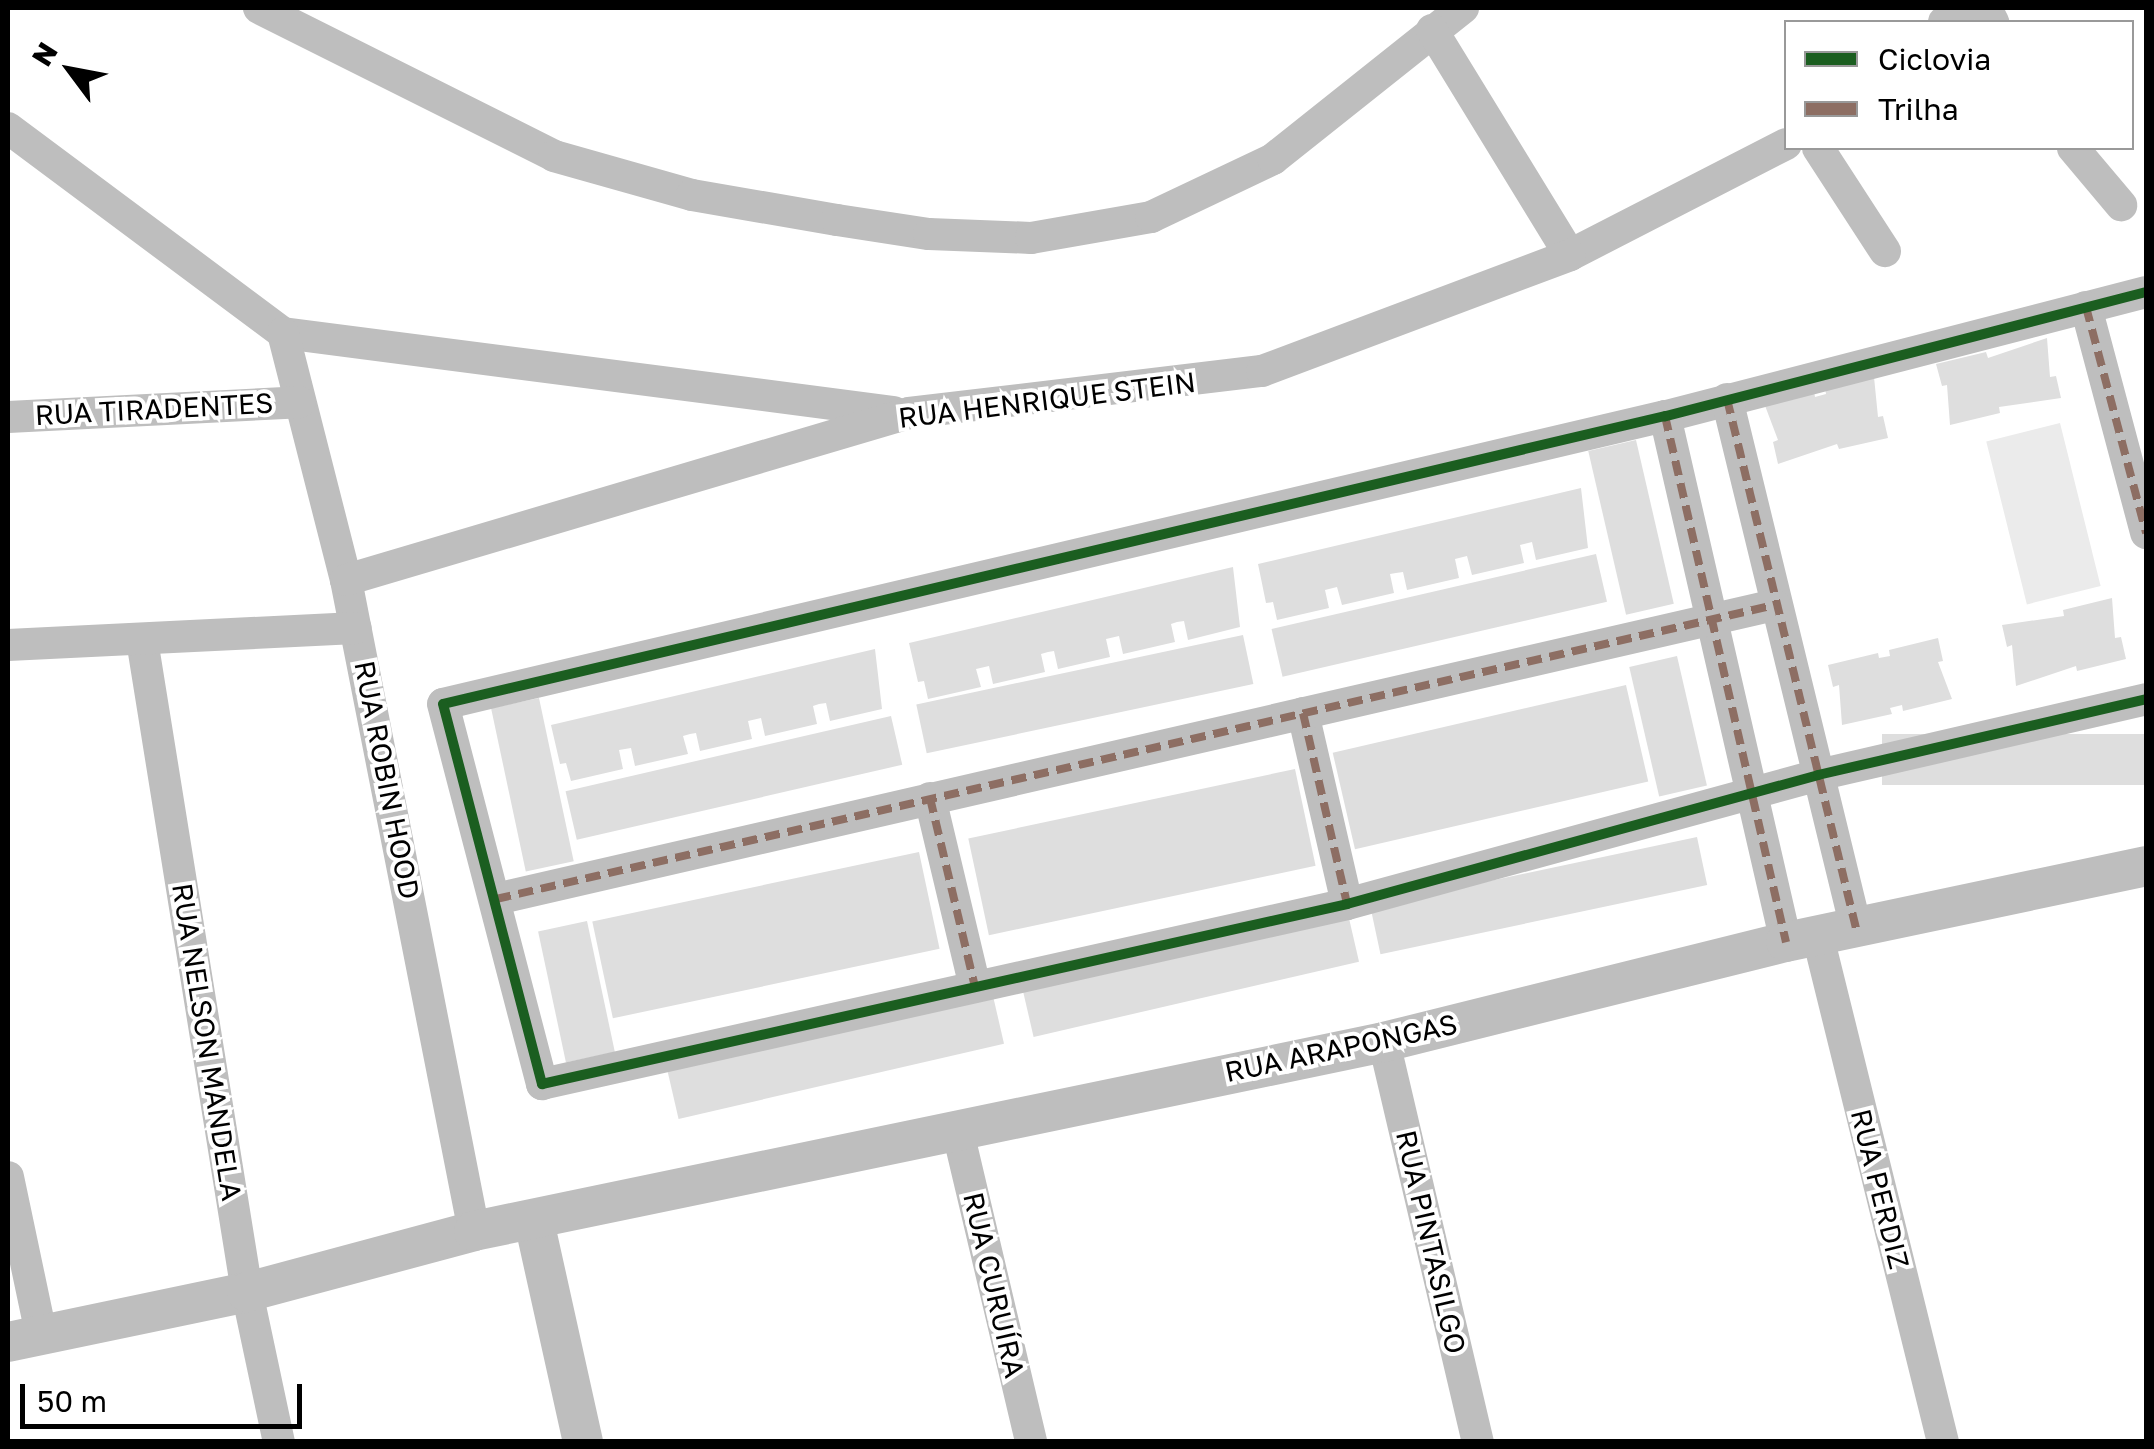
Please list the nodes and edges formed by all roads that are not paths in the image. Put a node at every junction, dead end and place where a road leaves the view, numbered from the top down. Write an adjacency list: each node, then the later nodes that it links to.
1 (258, 8): 3 (street)
2 (1463, 8): 3 (street)
3 (1432, 30): 10 (street)
4 (8, 128): 13 (street)
5 (1784, 145): 10 (street, RUA HENRIQUE STEIN)
6 (1819, 150): 9 (street)
7 (2076, 150): 8 (street)
8 (2121, 205)
9 (1885, 252)
10 (1570, 255): 16 (street, RUA HENRIQUE STEIN)
11 (2146, 292): 12 (street)
12 (2086, 307): 14 (street); 19 (street)
13 (283, 333): 15 (street, RUA ROBIN HOOD); 16 (street)
14 (1727, 399): 17 (street); 21 (street)
15 (300, 402): 18 (street, RUA TIRADENTES); 20 (street, RUA ROBIN HOOD)
16 (908, 413): 20 (street, RUA HENRIQUE STEIN)
17 (1665, 416): 22 (street); 32 (street)
18 (8, 418)
19 (2145, 518)
20 (346, 580): 23 (street, RUA ROBIN HOOD)
21 (1775, 604): 22 (street); 28 (street)
22 (1712, 619): 27 (street); 29 (street)
23 (356, 628): 24 (street); 40 (street, RUA ROBIN HOOD)
24 (142, 640): 25 (street); 41 (street, RUA NELSON MANDELA)
25 (8, 645)
26 (2146, 698): 28 (street)
27 (1302, 713): 30 (street); 33 (street)
28 (1818, 775): 29 (street); 34 (street)
29 (1748, 795): 33 (street); 34 (street)
30 (930, 798): 32 (street); 35 (street)
31 (2146, 866): 34 (street, RUA ARAPONGAS)
32 (496, 900): 35 (street)
33 (1347, 904): 35 (street)
34 (1820, 936): 36 (street, RUA ARAPONGAS); 47 (street, RUA PERDIZ)
35 (975, 987)
36 (1384, 1042): 37 (street, RUA ARAPONGAS); 46 (street, RUA PINTASILGO)
37 (957, 1128): 39 (street, RUA ARAPONGAS); 45 (street, RUA CURUÍRA)
38 (8, 1178): 42 (street)
39 (534, 1221): 40 (street, RUA ARAPONGAS); 44 (street)
40 (474, 1230): 41 (street, RUA ARAPONGAS)
41 (247, 1292): 42 (street); 43 (street, RUA NELSON MANDELA)
42 (24, 1338)
43 (279, 1442)
44 (583, 1442)
45 (1031, 1442)
46 (1478, 1442)
47 (1943, 1442)

